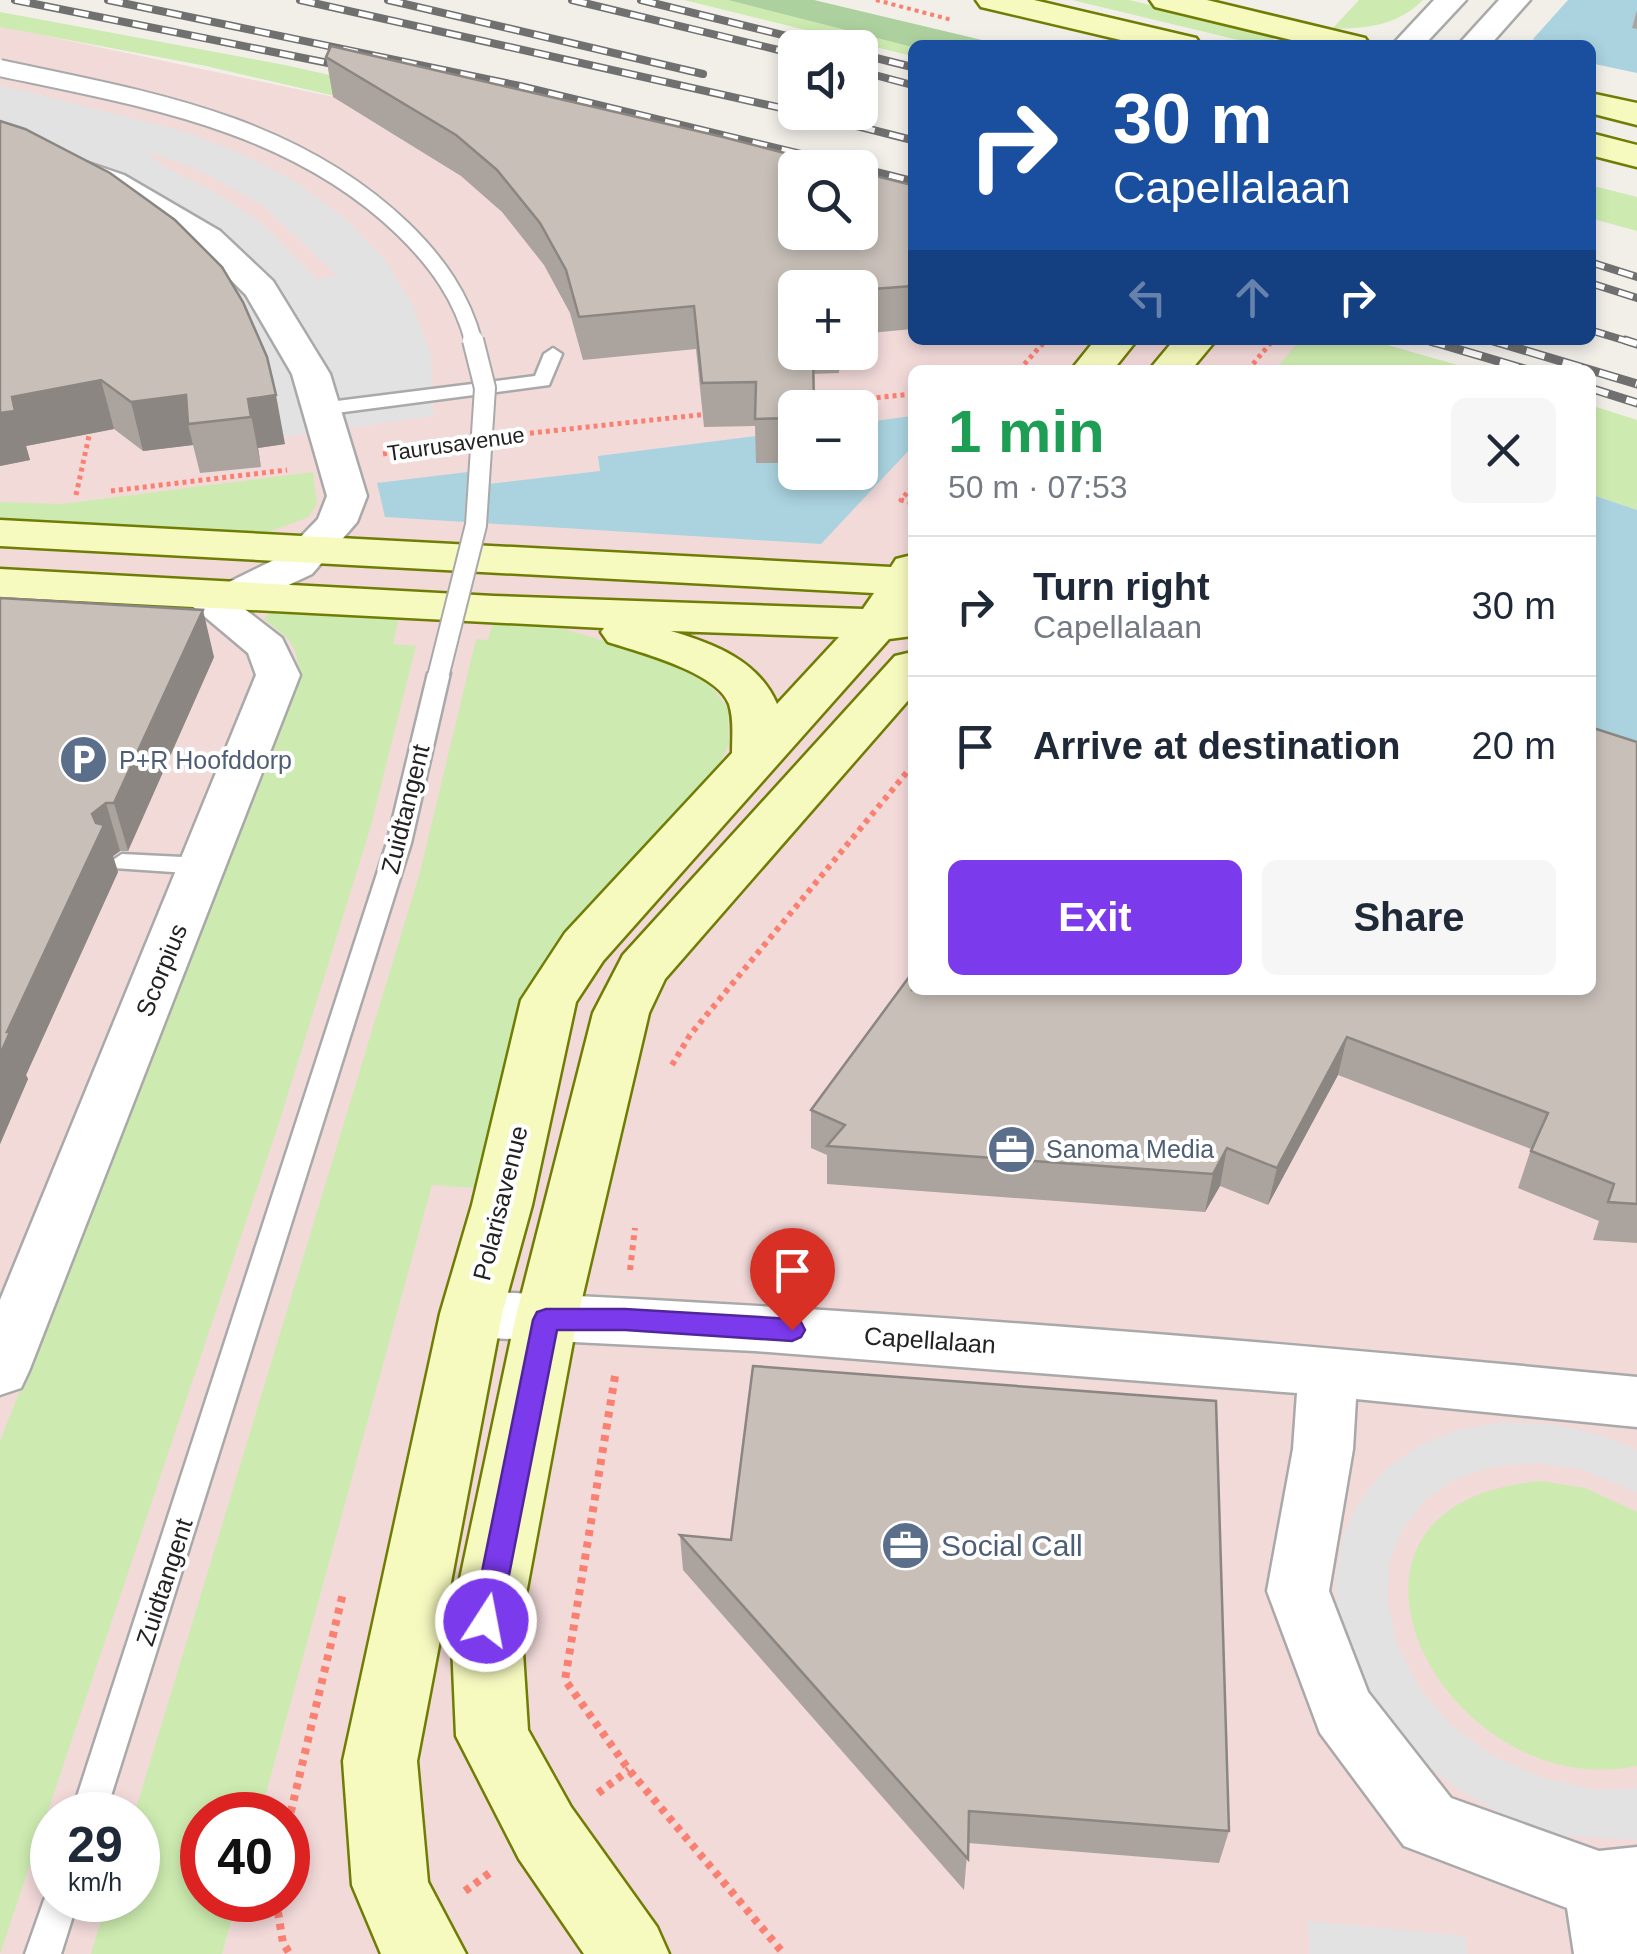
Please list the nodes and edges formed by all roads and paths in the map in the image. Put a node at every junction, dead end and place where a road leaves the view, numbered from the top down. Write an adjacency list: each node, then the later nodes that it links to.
1 (992, 0): 5 (street)
2 (1166, 0): 6 (street)
3 (1452, 0): 7 (street)
4 (1515, 0): 8 (street)
5 (1163, 40)
6 (1332, 40)
7 (1412, 40)
8 (1479, 40)
9 (0, 68): 51 (lane, Zuidtangent, bridge)
10 (1596, 104): 11 (street)
11 (1637, 114)
12 (0, 144): 26 (street)
13 (1596, 146): 14 (street)
14 (1637, 156)
15 (1042, 345): 20 (path)
16 (1114, 345): 21 (street)
17 (1192, 345): 22 (street)
18 (1270, 345): 23 (path)
19 (553, 354): 26 (lane)
20 (1024, 365)
21 (1096, 365)
22 (1174, 365)
23 (1252, 365)
24 (908, 394): 25 (path)
25 (878, 397)
26 (321, 409): 31 (street)
27 (714, 414): 29 (path, Taurusavenue)
28 (79, 419): 31 (path, Taurusavenue)
29 (504, 436)
30 (450, 443): 31 (path, Taurusavenue)
31 (338, 462): 33 (street)
32 (0, 532): 33 (street)
33 (313, 551): 35 (street); 36 (street)
34 (0, 583): 35 (street)
35 (215, 596): 37 (street); 42 (street, Scorpius)
36 (903, 598): 37 (street); 39 (street, Polarisavenue)
37 (565, 613): 39 (street)
38 (908, 671): 47 (street)
39 (758, 754): 45 (street, Polarisavenue)
40 (908, 771): 43 (path)
41 (122, 862): 42 (lane)
42 (202, 866): 49 (street, Scorpius)
43 (669, 1069)
44 (636, 1214): 46 (path)
45 (471, 1314): 47 (street, Capellalaan); 57 (street, Polarisavenue)
46 (625, 1319): 47 (street, Capellalaan); 48 (street, Capellalaan); 59 (path)
47 (546, 1320): 58 (street)
48 (1328, 1370): 50 (street, Capellalaan); 52 (street)
49 (0, 1372)
50 (1637, 1402)
51 (95, 1792)
52 (1618, 1883): 60 (street)
53 (54, 1922): 55 (lane)
54 (280, 1922): 56 (path)
55 (43, 1954)
56 (290, 1954)
57 (427, 1954)
58 (630, 1954)
59 (784, 1954)
60 (1610, 1954)

